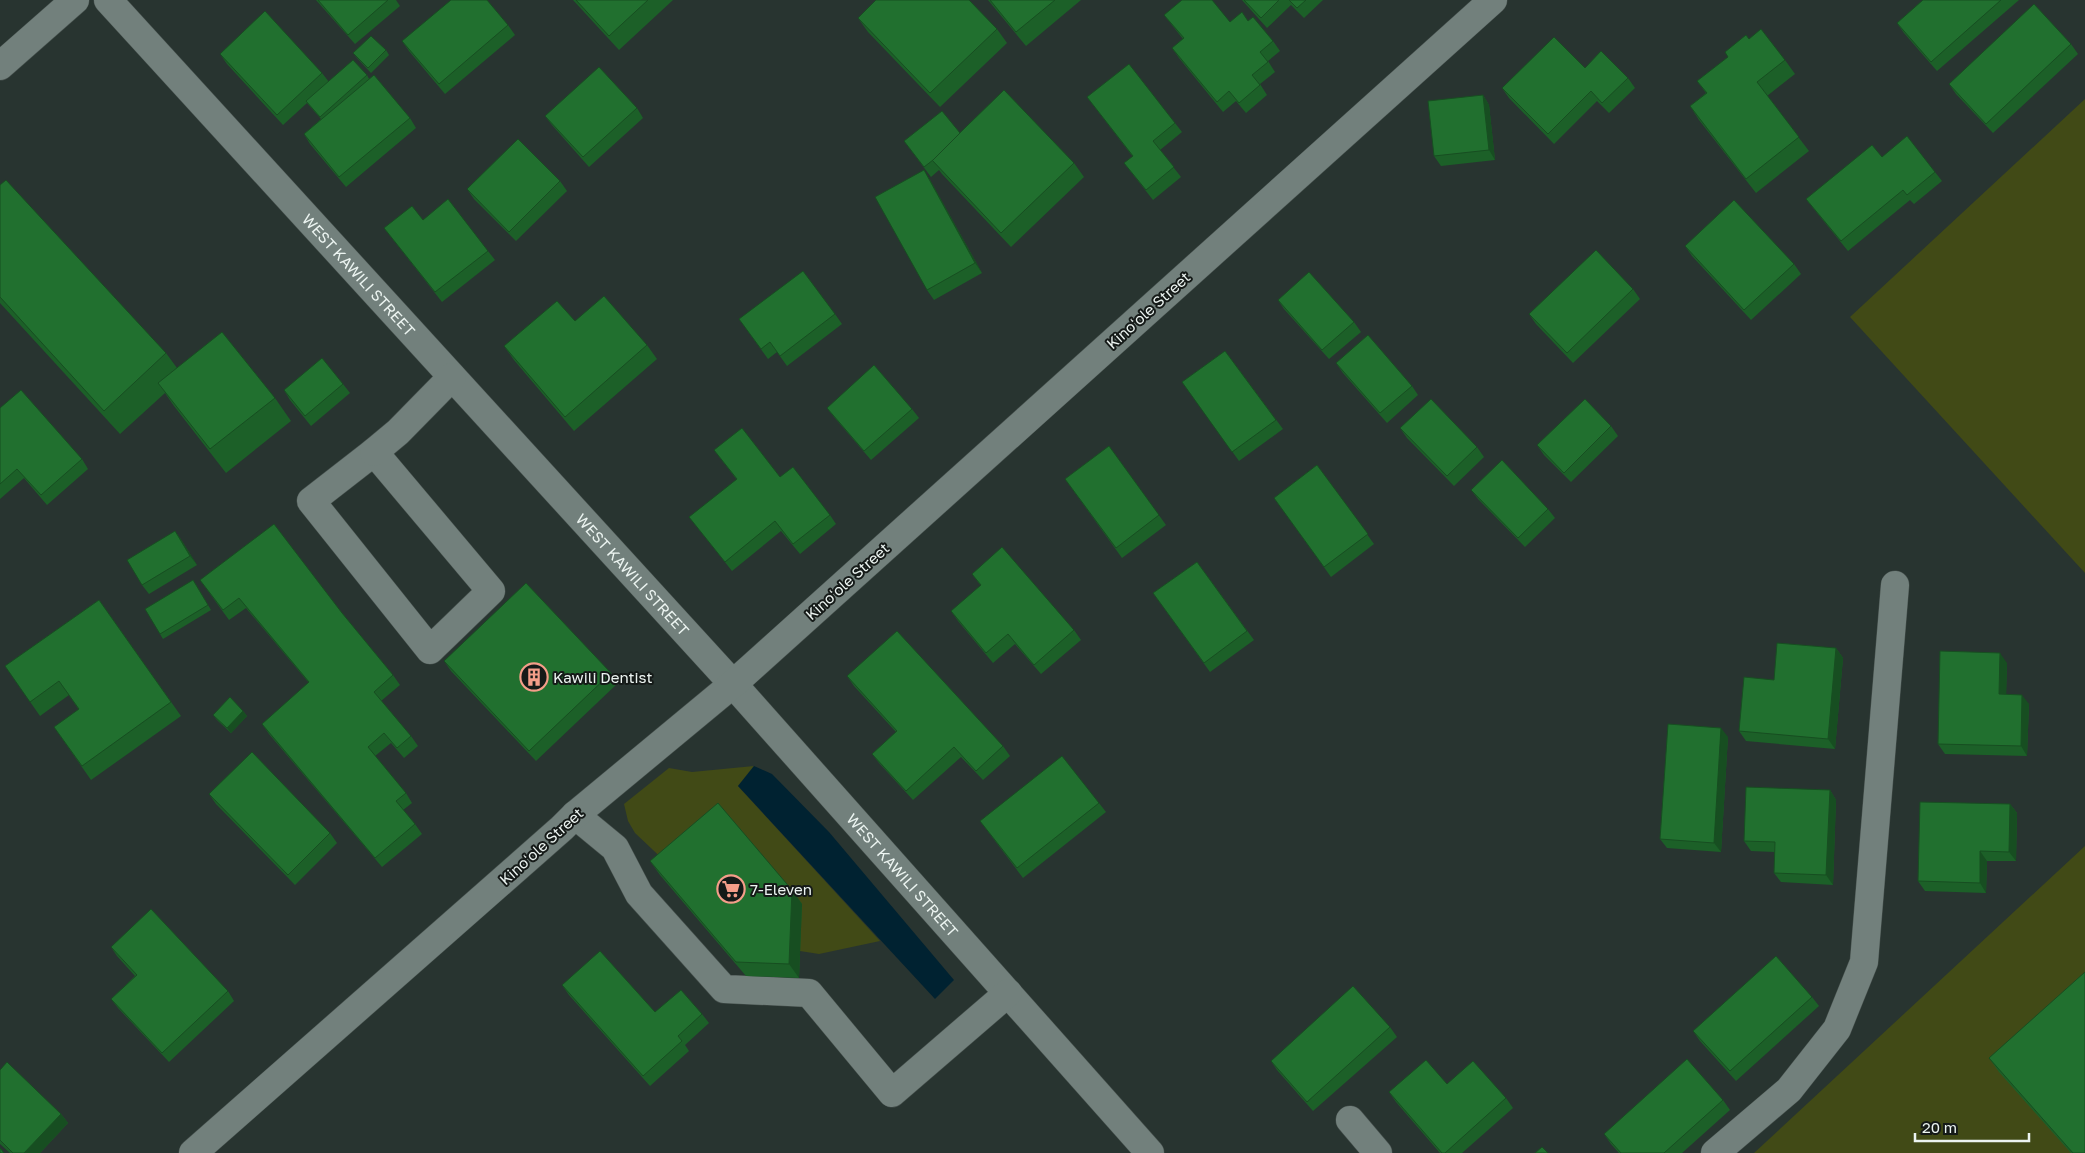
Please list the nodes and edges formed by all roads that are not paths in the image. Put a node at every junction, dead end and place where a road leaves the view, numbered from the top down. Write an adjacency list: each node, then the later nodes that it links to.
1 (75, 0): 4 (street)
2 (108, 0): 5 (street, WEST KAWILI STREET)
3 (1493, 0): 8 (street, Kinoʻole Street)
4 (0, 66)
5 (452, 377): 6 (street); 8 (street, WEST KAWILI STREET)
6 (374, 452): 6 (street)
7 (1895, 585): 15 (street)
8 (733, 684): 9 (street, Kinoʻole Street); 10 (street, WEST KAWILI STREET)
9 (574, 815): 10 (street); 12 (street, Kinoʻole Street)
10 (1008, 993): 13 (street, WEST KAWILI STREET)
11 (1350, 1120): 14 (street)
12 (193, 1153)
13 (1150, 1153)
14 (1378, 1153)
15 (1716, 1153)

